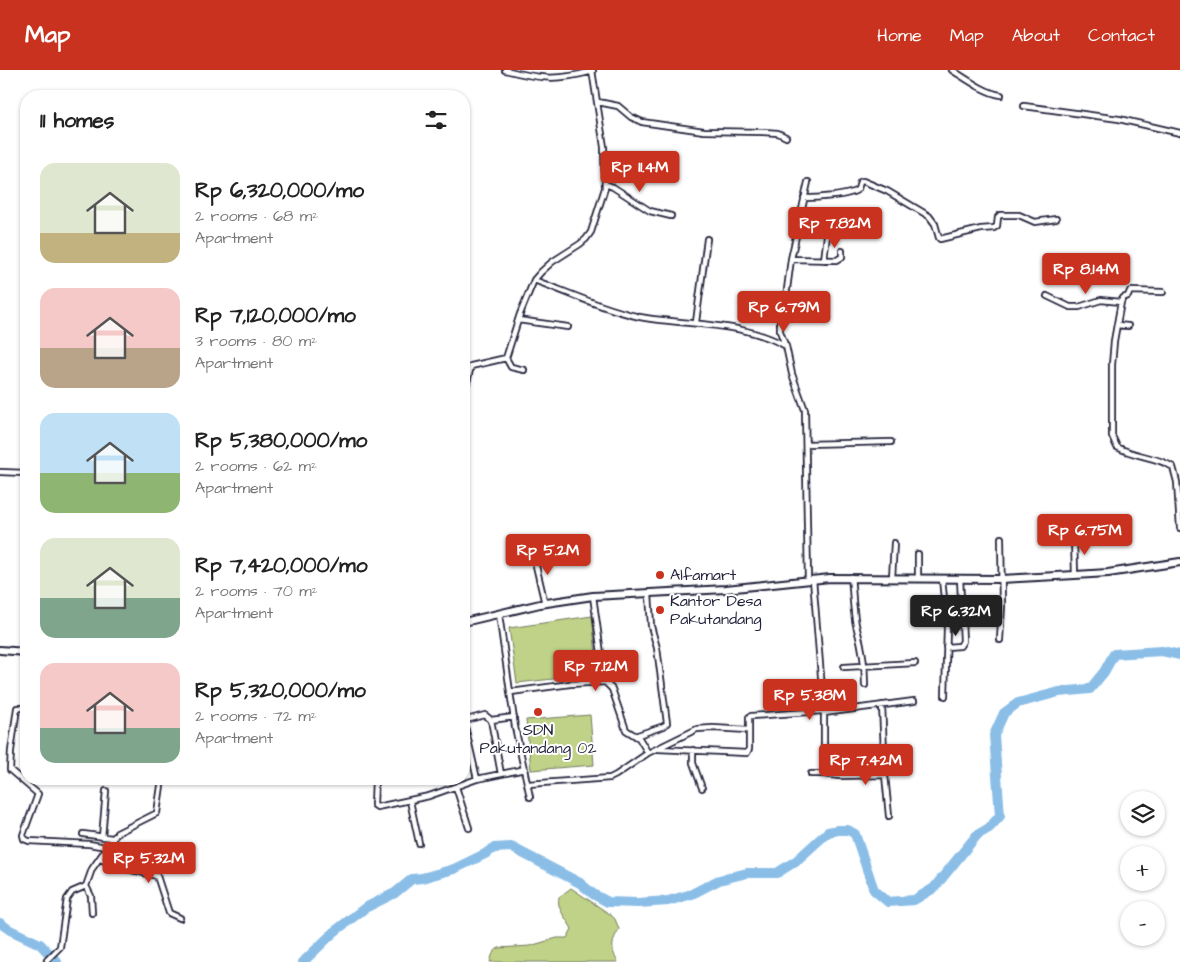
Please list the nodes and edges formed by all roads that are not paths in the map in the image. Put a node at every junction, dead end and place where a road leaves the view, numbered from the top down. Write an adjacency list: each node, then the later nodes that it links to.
1 (505, 70): 2 (street)
2 (592, 70): 5 (street)
3 (952, 70): 4 (street)
4 (1001, 95)
5 (598, 102): 8 (street); 10 (street)
6 (1024, 106): 7 (street)
7 (1180, 133)
8 (786, 137)
9 (808, 182): 11 (street)
10 (605, 184): 12 (street); 19 (street)
11 (804, 198): 13 (street); 17 (street)
12 (671, 216)
13 (1056, 219)
14 (827, 235): 18 (street)
15 (707, 239): 24 (street)
16 (842, 251): 18 (street)
17 (791, 259): 18 (street); 28 (street)
18 (824, 260)
19 (534, 280): 23 (street); 24 (street)
20 (1164, 292): 22 (street)
21 (1048, 296): 22 (street)
22 (1121, 302): 25 (street)
23 (518, 320): 27 (street); 29 (street)
24 (696, 322): 28 (street)
25 (1117, 325): 26 (street); 36 (street)
26 (1128, 326)
27 (568, 327)
28 (786, 346): 33 (street)
29 (506, 358): 30 (street); 31 (street)
30 (470, 368)
31 (524, 370)
32 (891, 442): 33 (street)
33 (806, 444): 50 (street)
34 (0, 472): 35 (street)
35 (20, 473)
36 (1180, 528)
37 (1001, 538): 49 (street)
38 (1074, 538): 43 (street)
39 (894, 543): 45 (street)
40 (533, 553): 53 (street)
41 (918, 554): 46 (street)
42 (1180, 562): 43 (main road)
43 (1075, 575): 49 (main road)
44 (851, 577): 45 (main road); 50 (main road); 61 (street)
45 (892, 578): 46 (main road)
46 (918, 578): 48 (main road)
47 (960, 578): 48 (main road); 49 (main road); 57 (street)
48 (942, 579): 57 (street)
49 (1001, 579): 56 (street)
50 (811, 580): 51 (main road); 70 (street)
51 (649, 593): 52 (main road); 75 (street)
52 (593, 596): 53 (main road); 63 (street)
53 (545, 604): 54 (main road)
54 (499, 614): 55 (main road); 65 (street)
55 (470, 621)
56 (1000, 640)
57 (946, 647): 66 (street)
58 (0, 650): 59 (main road)
59 (20, 652)
60 (915, 663): 61 (street)
61 (865, 666): 62 (street); 64 (street)
62 (844, 667)
63 (605, 682): 65 (street); 75 (street)
64 (865, 684)
65 (511, 692): 71 (street)
66 (945, 696)
67 (914, 701): 68 (street)
68 (882, 705): 70 (street); 84 (street)
69 (20, 708): 85 (street)
70 (823, 712): 74 (street); 83 (street)
71 (514, 717): 73 (street); 80 (street)
72 (470, 719): 73 (street)
73 (491, 720): 81 (street)
74 (748, 730): 77 (street); 78 (street)
75 (635, 736): 79 (street)
76 (470, 748): 86 (street)
77 (656, 749): 78 (street); 79 (street)
78 (693, 750): 94 (street)
79 (648, 753): 88 (street)
80 (524, 769): 81 (street); 88 (street)
81 (501, 774): 86 (street)
82 (811, 774): 83 (street)
83 (824, 774): 84 (street)
84 (884, 775): 98 (street)
85 (20, 779)
86 (477, 779): 87 (street)
87 (470, 781)
88 (528, 784): 96 (street)
89 (28, 785): 104 (street)
90 (161, 785): 102 (street)
91 (375, 785): 97 (street)
92 (459, 785): 93 (street)
93 (456, 786): 97 (street); 99 (street)
94 (702, 788)
95 (106, 791): 101 (street)
96 (530, 798)
97 (410, 801): 103 (street)
98 (889, 816)
99 (469, 828)
100 (83, 834): 101 (street)
101 (102, 837): 102 (street)
102 (112, 838): 104 (street)
103 (419, 843)
104 (106, 847): 105 (street)
105 (100, 859): 106 (street); 108 (street)
106 (86, 886): 107 (street); 109 (street)
107 (92, 913)
108 (180, 918)
109 (47, 960)

